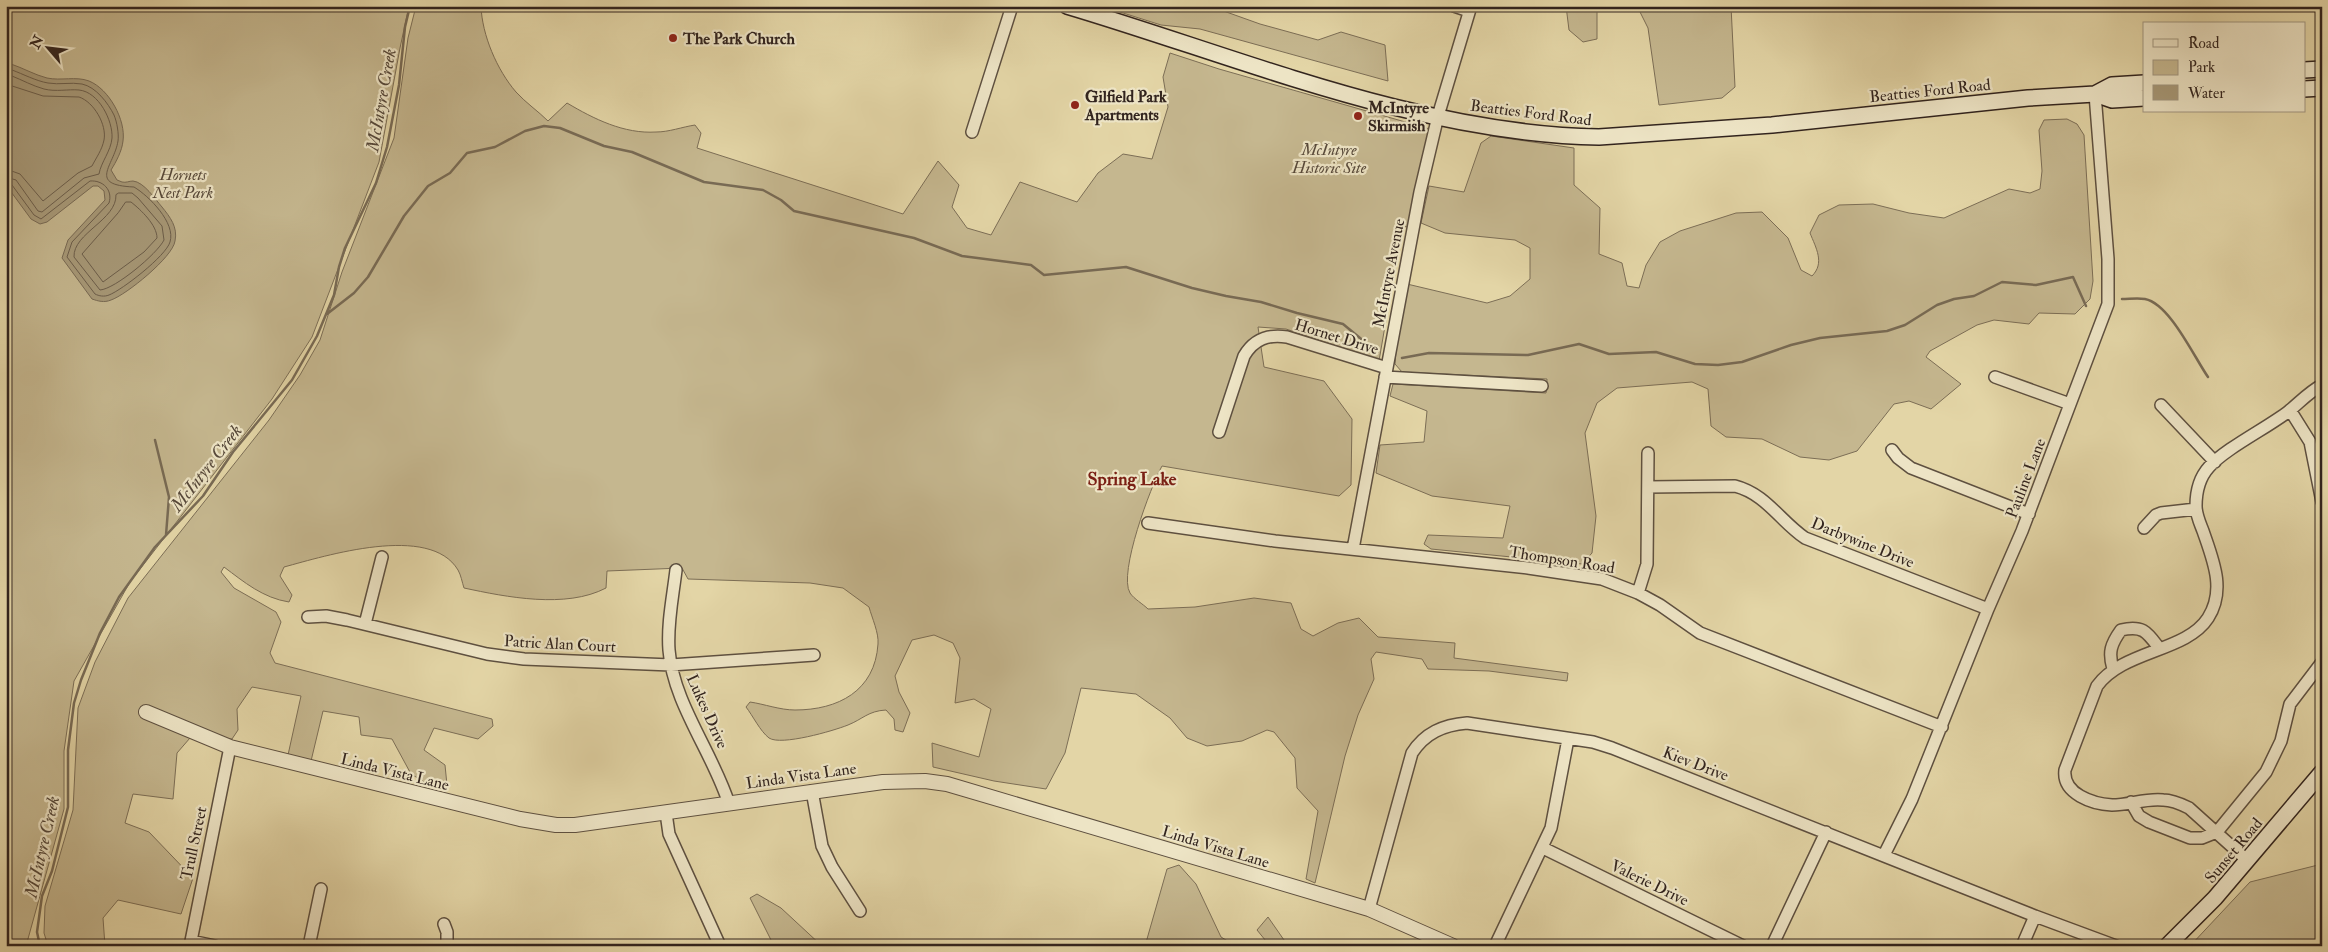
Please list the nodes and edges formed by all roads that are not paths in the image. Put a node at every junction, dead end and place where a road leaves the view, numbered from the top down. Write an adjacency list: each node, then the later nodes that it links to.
1 (1012, 6): 13 (street)
2 (1067, 6): 12 (main road, Beatties Ford Road)
3 (1454, 6): 4 (street)
4 (1470, 9): 12 (street, McIntyre Avenue)
5 (2322, 69): 6 (main road)
6 (2306, 70)
7 (2143, 82): 10 (main road, Beatties Ford Road)
8 (2322, 88): 9 (main road)
9 (2306, 89)
10 (2095, 94): 11 (main road, Beatties Ford Road); 12 (main road, Beatties Ford Road); 18 (street, Pauline Lane)
11 (2143, 98)
12 (1438, 116): 14 (street, McIntyre Avenue)
13 (972, 132)
14 (1386, 372): 16 (street, Hornet Drive); 21 (street, Hornet Drive); 31 (street, McIntyre Avenue)
15 (1995, 377): 18 (street)
16 (1542, 386)
17 (2322, 386): 20 (street)
18 (2070, 404): 28 (street, Pauline Lane)
19 (2161, 405): 24 (street)
20 (2290, 410): 24 (street); 26 (street)
21 (1219, 432)
22 (1892, 450): 28 (street)
23 (1648, 452): 25 (street)
24 (2215, 462): 27 (street)
25 (1648, 487): 34 (street); 35 (street, Darbywine Drive)
26 (2322, 502)
27 (2196, 508): 30 (street); 38 (street)
28 (2029, 514): 35 (street, Pauline Lane)
29 (1148, 523): 31 (street, Thompson Road)
30 (2144, 528)
31 (1353, 549): 34 (street, Thompson Road)
32 (382, 557): 37 (street)
33 (676, 570): 41 (street, Lukes Drive)
34 (1638, 593): 44 (street, Thompson Road)
35 (1988, 609): 44 (street, Pauline Lane)
36 (308, 617): 37 (street, Patric Alan Court)
37 (365, 624): 41 (street, Patric Alan Court)
38 (2159, 648): 42 (street); 42 (street)
39 (814, 655): 41 (street, Patric Alan Court)
40 (2322, 662): 53 (street)
41 (671, 666): 50 (street, Lukes Drive)
42 (2113, 669): 49 (street)
43 (146, 712): 46 (street, Linda Vista Lane)
44 (1942, 727): 55 (street, Pauline Lane)
45 (1568, 739): 52 (street, Kiev Drive); 54 (street); 58 (street, Kiev Drive)
46 (230, 747): 51 (street, Linda Vista Lane); 62 (street, Trull Street)
47 (2322, 772): 56 (main road, Sunset Road)
48 (812, 790): 50 (street, Linda Vista Lane); 58 (street, Linda Vista Lane); 59 (street)
49 (2131, 802): 53 (street); 53 (street)
50 (729, 804): 51 (street, Linda Vista Lane)
51 (666, 813): 66 (street)
52 (1826, 832): 55 (street, Kiev Drive); 70 (street)
53 (2217, 832): 56 (street)
54 (1543, 848): 68 (street); 69 (street, Valerie Drive)
55 (1884, 855): 60 (street, Kiev Drive)
56 (2248, 860): 73 (main road, Sunset Road)
57 (322, 889): 64 (street)
58 (1369, 908): 67 (street, Linda Vista Lane)
59 (860, 911)
60 (2035, 916): 71 (street); 72 (street, Kiev Drive)
61 (444, 924): 65 (street)
62 (190, 943): 63 (street)
63 (214, 946)
64 (309, 946)
65 (447, 946)
66 (720, 946)
67 (1454, 946)
68 (1495, 946)
69 (1743, 946)
70 (1772, 946)
71 (2022, 946)
72 (2116, 946)
73 (2167, 946)

